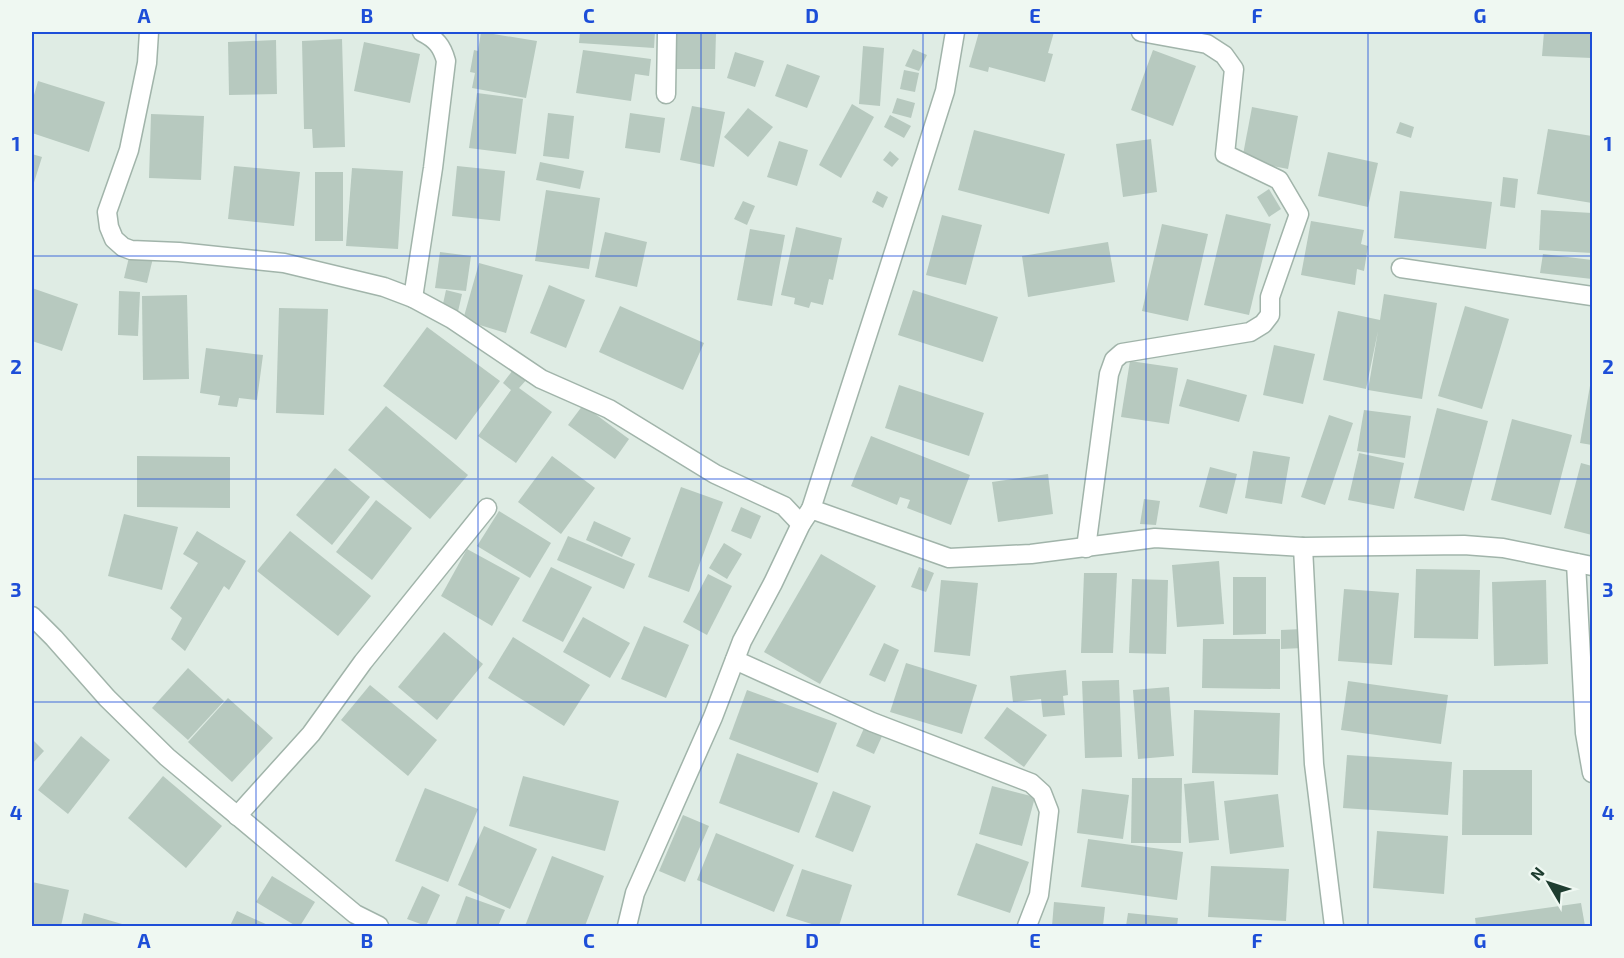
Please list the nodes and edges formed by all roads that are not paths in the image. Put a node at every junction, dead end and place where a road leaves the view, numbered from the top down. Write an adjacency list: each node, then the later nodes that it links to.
1 (149, 32): 9 (street)
2 (422, 32): 9 (street)
3 (667, 32): 6 (street)
4 (955, 32): 11 (street)
5 (1141, 32): 13 (street)
6 (666, 94)
7 (1401, 268): 8 (street)
8 (1593, 296)
9 (413, 298): 11 (street)
10 (487, 508): 18 (street)
11 (806, 516): 13 (street); 16 (street)
12 (1303, 547): 13 (street); 14 (street); 22 (street)
13 (1086, 548)
14 (1584, 564): 17 (street)
15 (32, 616): 18 (street)
16 (735, 660): 20 (street); 21 (street)
17 (1593, 773)
18 (237, 816): 19 (street)
19 (379, 927)
20 (627, 927)
21 (1027, 927)
22 (1334, 927)

